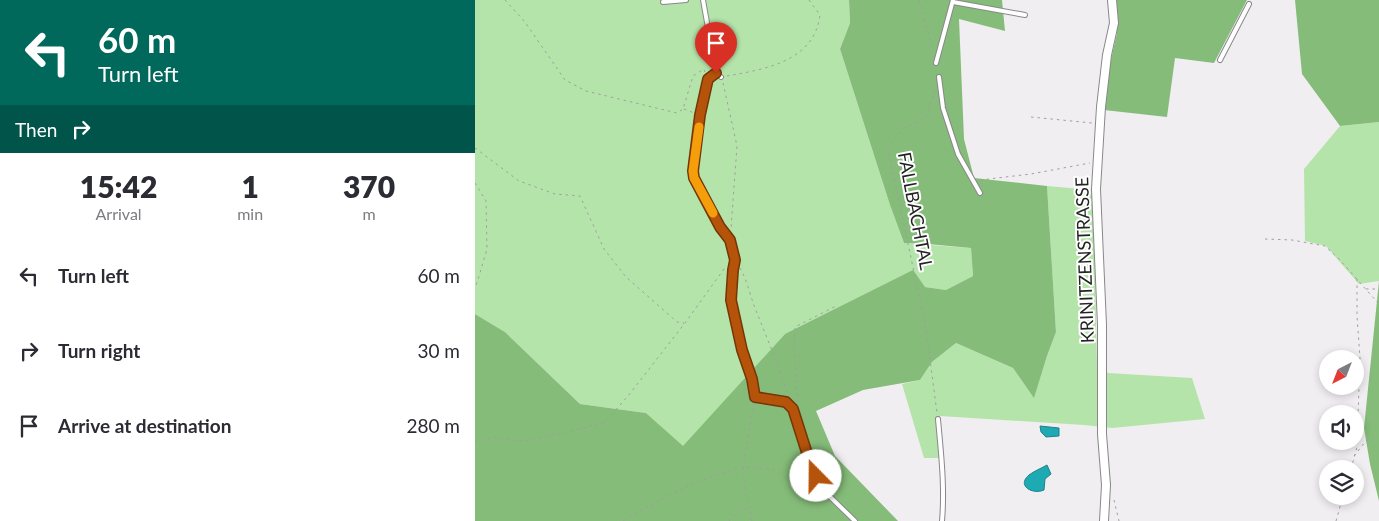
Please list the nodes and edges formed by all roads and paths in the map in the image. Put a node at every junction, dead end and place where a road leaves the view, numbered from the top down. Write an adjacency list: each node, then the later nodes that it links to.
1 (505, 0): 17 (path)
2 (686, 0): 8 (lane)
3 (703, 0): 13 (lane)
4 (809, 0): 14 (path)
5 (919, 0): 12 (path)
6 (1112, 0): 20 (street, KRINITZENSTRASSE)
7 (953, 1): 10 (lane); 12 (lane)
8 (663, 2)
9 (1249, 4): 11 (lane)
10 (1025, 15)
11 (1220, 60)
12 (936, 63)
13 (716, 73): 14 (lane); 16 (lane)
14 (721, 77): 27 (path)
15 (939, 77): 23 (lane); 38 (path, FALLBACHTAL)
16 (708, 79): 17 (path); 18 (lane)
17 (683, 109): 18 (path)
18 (700, 115): 27 (lane)
19 (1031, 117): 20 (path)
20 (1100, 124): 22 (street, KRINITZENSTRASSE)
21 (475, 148): 35 (path)
22 (1098, 162): 23 (path); 52 (street, KRINITZENSTRASSE)
23 (973, 180): 25 (lane)
24 (475, 183): 30 (path)
25 (980, 193)
26 (1265, 239): 29 (path)
27 (730, 240): 28 (lane)
28 (735, 260): 35 (path); 36 (lane); 37 (path)
29 (1357, 278): 31 (path); 41 (path)
30 (475, 287)
31 (1366, 289): 32 (path); 34 (path)
32 (1379, 289)
33 (836, 306): 37 (path)
34 (1379, 307)
35 (685, 323): 40 (path)
36 (755, 397): 37 (lane); 43 (path)
37 (794, 411): 50 (lane)
38 (938, 419): 51 (lane)
39 (1379, 437): 41 (path)
40 (475, 442)
41 (1354, 457): 42 (path)
42 (1353, 460)
43 (743, 467): 44 (path); 46 (path); 47 (path)
44 (828, 504)
45 (1340, 505): 53 (path)
46 (748, 507): 48 (path); 49 (path)
47 (623, 521)
48 (729, 521)
49 (752, 521)
50 (855, 521)
51 (942, 521)
52 (1104, 521)
53 (1336, 521)

